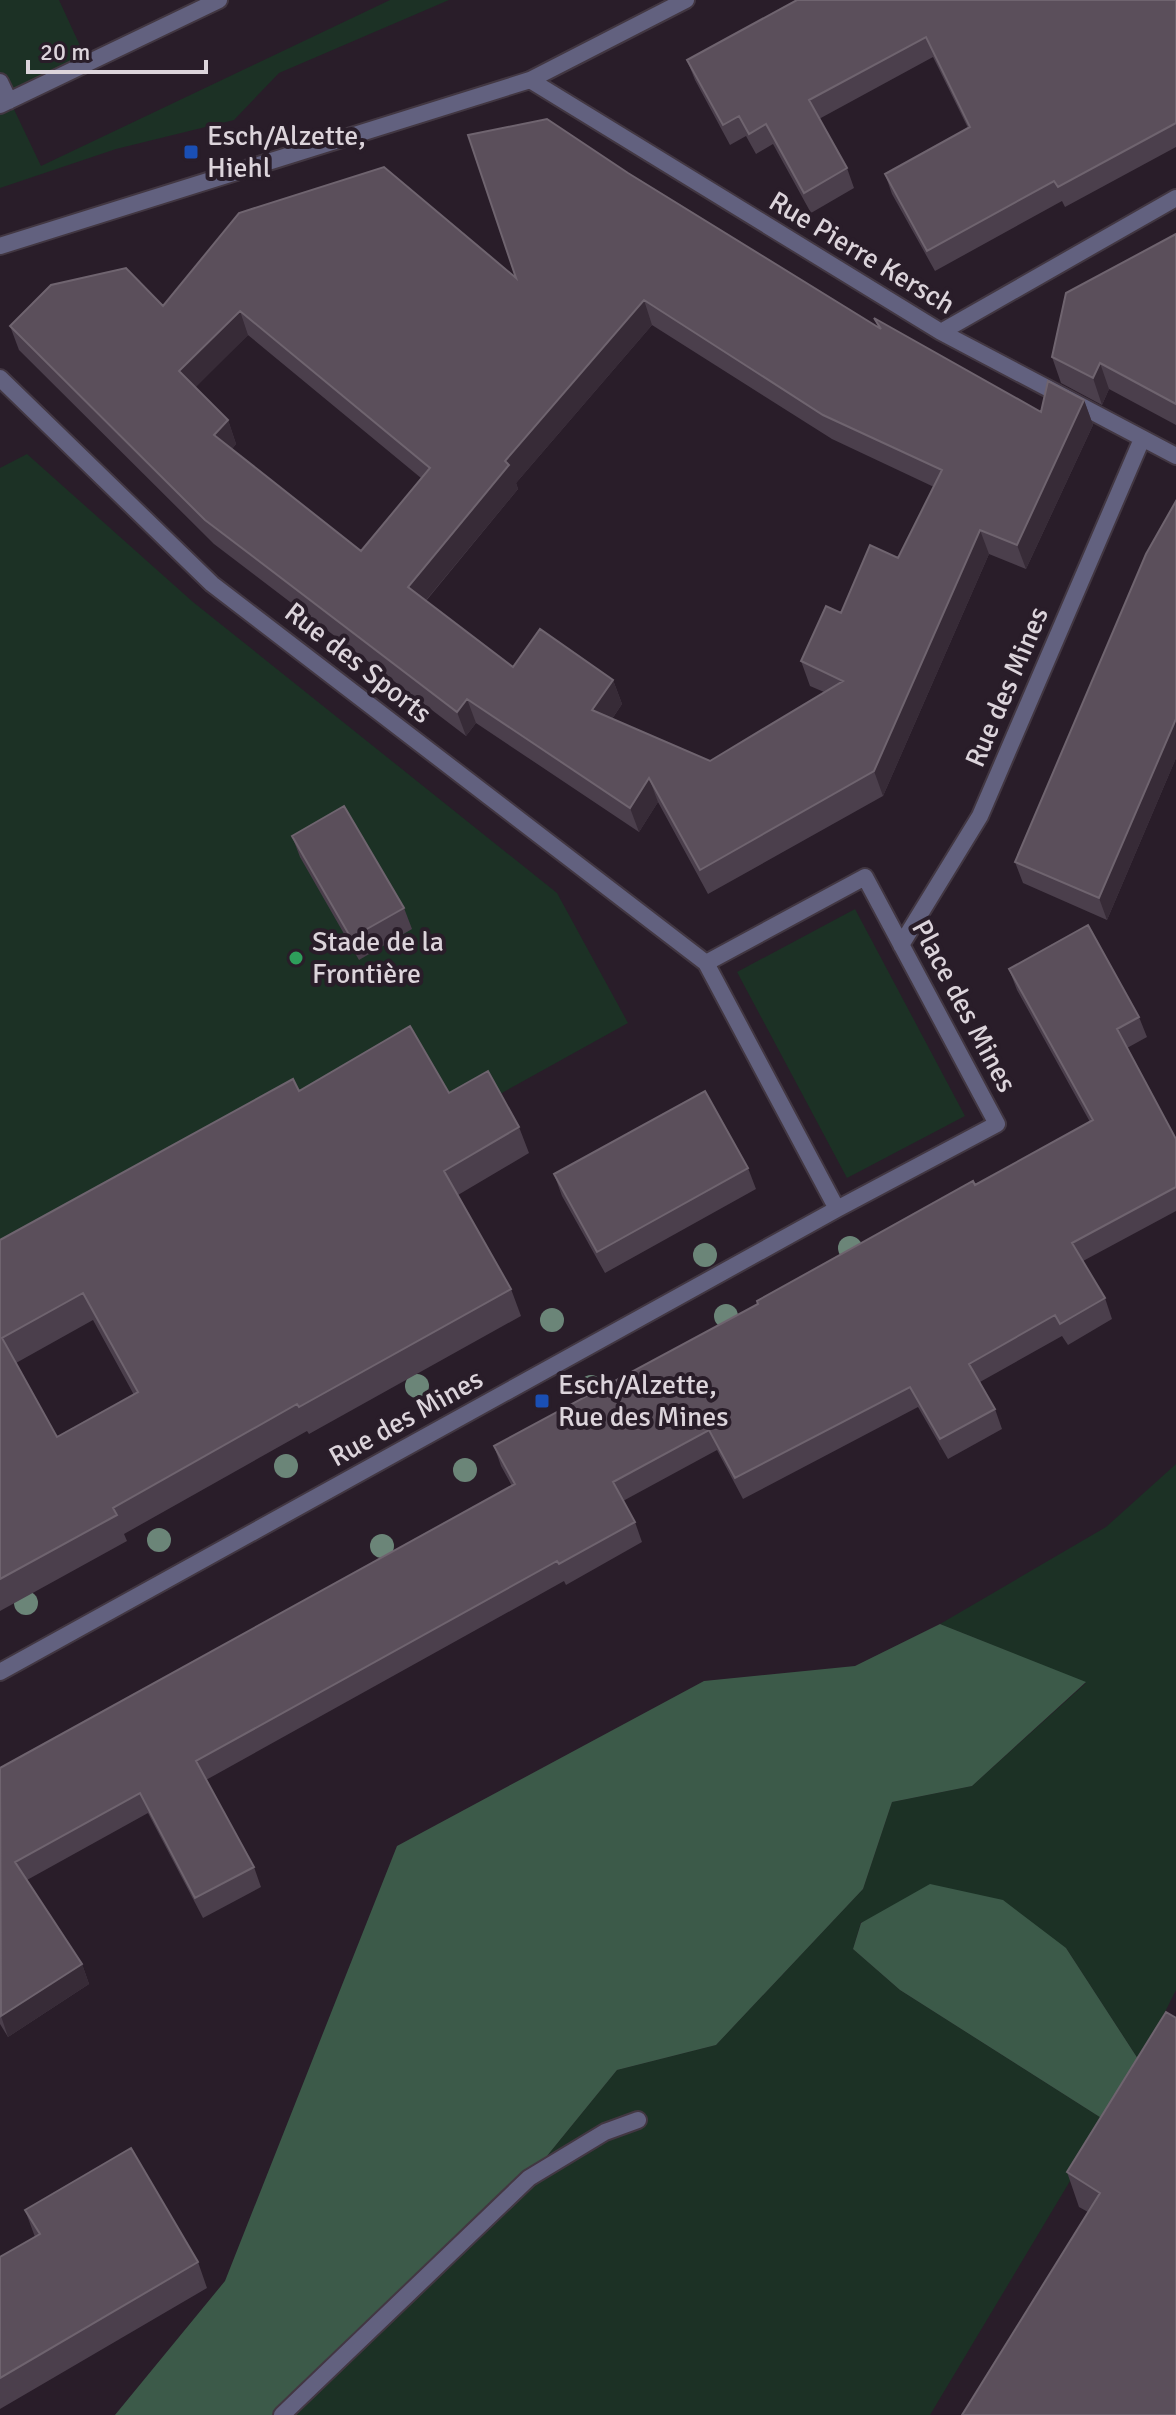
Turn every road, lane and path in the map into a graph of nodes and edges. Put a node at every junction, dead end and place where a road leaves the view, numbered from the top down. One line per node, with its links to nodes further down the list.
1 (219, 0): 5 (street)
2 (686, 0): 3 (street)
3 (530, 80): 7 (street); 8 (street, Rue Pierre Kersch)
4 (0, 82): 5 (street)
5 (5, 103)
6 (1176, 198): 8 (street)
7 (0, 246)
8 (941, 332): 10 (street, Rue Pierre Kersch)
9 (0, 378): 13 (street, Rue des Sports)
10 (1142, 439): 11 (street, Rue Pierre Kersch); 12 (street, Rue des Mines)
11 (1176, 456)
12 (901, 945): 13 (street, Place des Mines); 14 (street, Place des Mines)
13 (706, 963): 14 (street)
14 (837, 1209): 15 (street, Rue des Mines)
15 (0, 1672)
16 (638, 2120): 17 (street)
17 (282, 2415)

